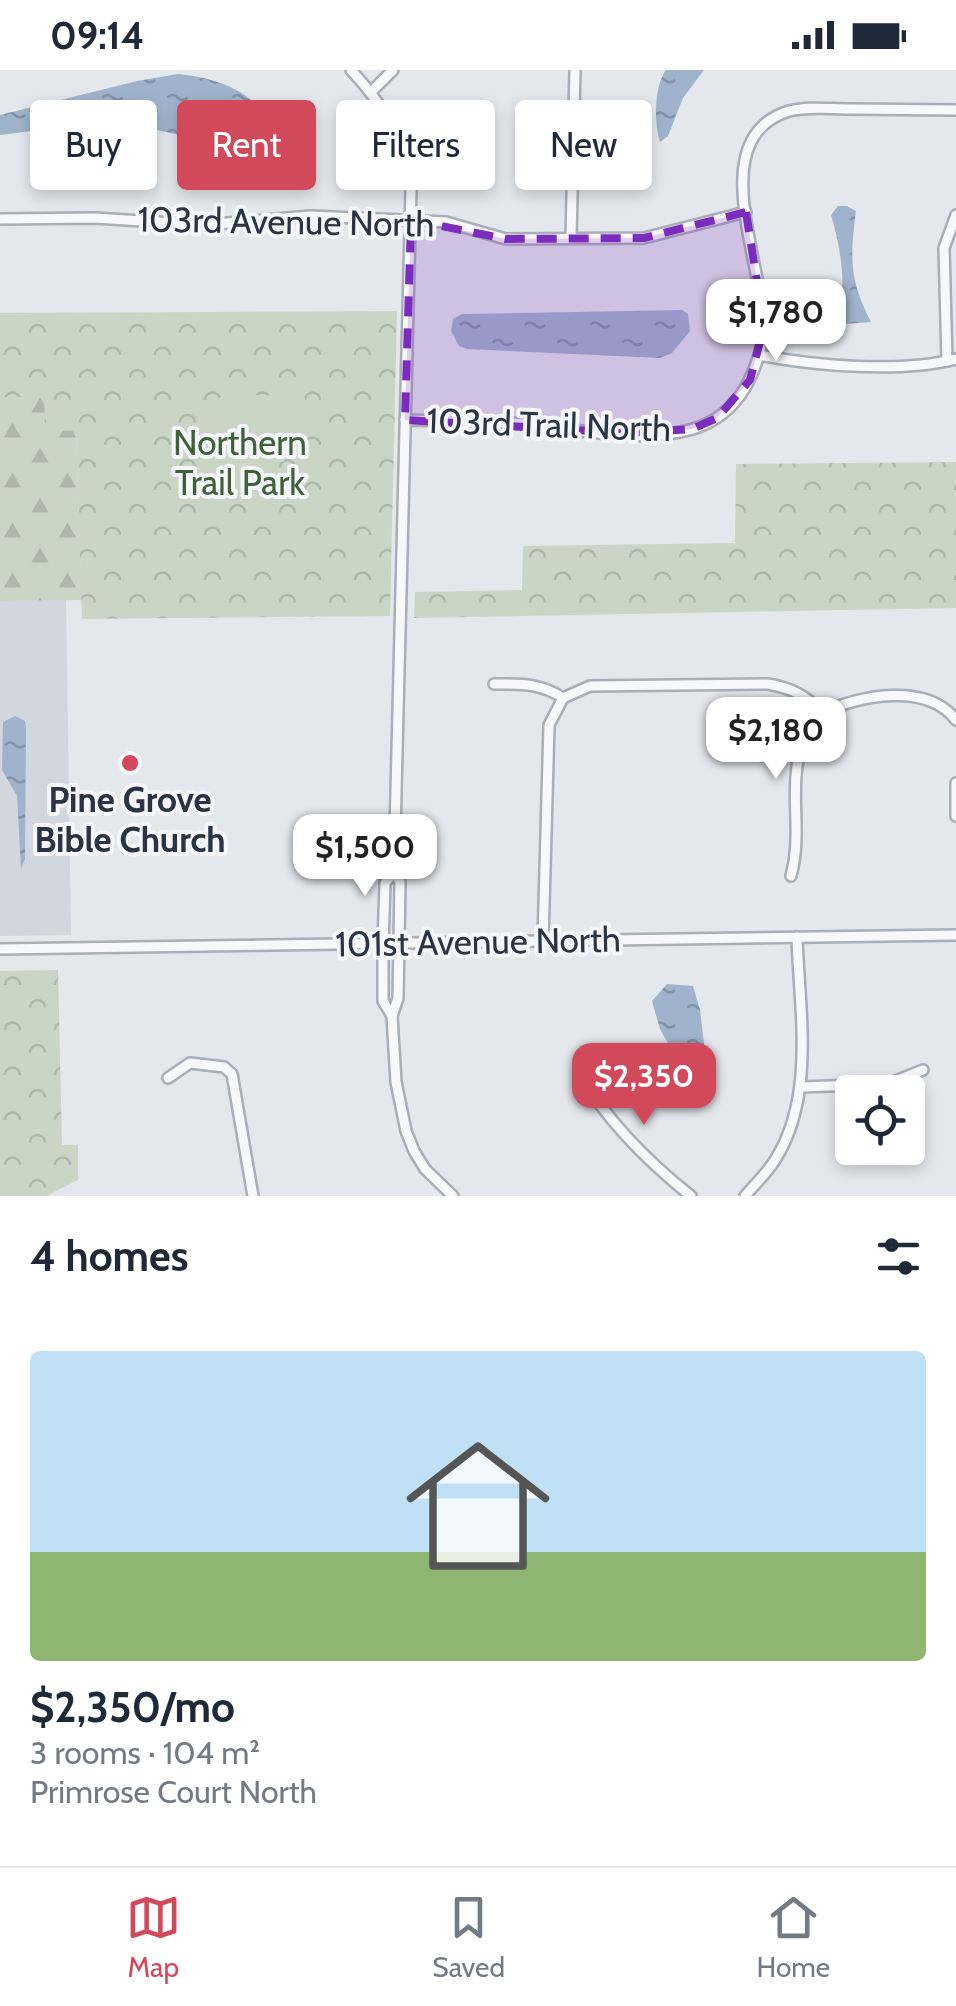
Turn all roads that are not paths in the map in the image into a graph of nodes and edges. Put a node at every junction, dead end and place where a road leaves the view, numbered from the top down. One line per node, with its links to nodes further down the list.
1 (351, 70): 4 (street)
2 (393, 70): 4 (street)
3 (576, 70): 10 (street)
4 (371, 92): 9 (street)
5 (956, 110): 6 (street, 103rd Trail North)
6 (746, 212): 10 (street, 103rd Avenue North); 11 (street, 103rd Trail North)
7 (956, 215): 12 (street)
8 (0, 218): 9 (street, 103rd Avenue North)
9 (410, 220): 10 (street, 103rd Avenue North); 13 (street)
10 (571, 238)
11 (759, 355): 12 (street); 13 (street, 103rd Trail North)
12 (952, 360)
13 (405, 420): 20 (street)
14 (494, 684): 15 (street)
15 (563, 698): 16 (street); 24 (street)
16 (822, 712): 17 (street); 21 (street)
17 (956, 720)
18 (956, 783): 19 (street)
19 (956, 816)
20 (394, 872): 25 (street); 26 (street)
21 (791, 876)
22 (956, 934): 23 (street, 101st Avenue North)
23 (797, 937): 24 (street, 101st Avenue North); 32 (street)
24 (543, 940): 26 (street, 101st Avenue North)
25 (383, 943): 26 (street, 101st Avenue North); 27 (street, 101st Avenue North); 28 (street)
26 (398, 943): 28 (street)
27 (0, 949)
28 (392, 1016): 34 (street)
29 (923, 1070): 32 (street)
30 (580, 1075): 35 (street)
31 (168, 1078): 33 (street)
32 (800, 1087): 36 (street)
33 (253, 1196)
34 (453, 1196)
35 (690, 1196)
36 (745, 1196)

